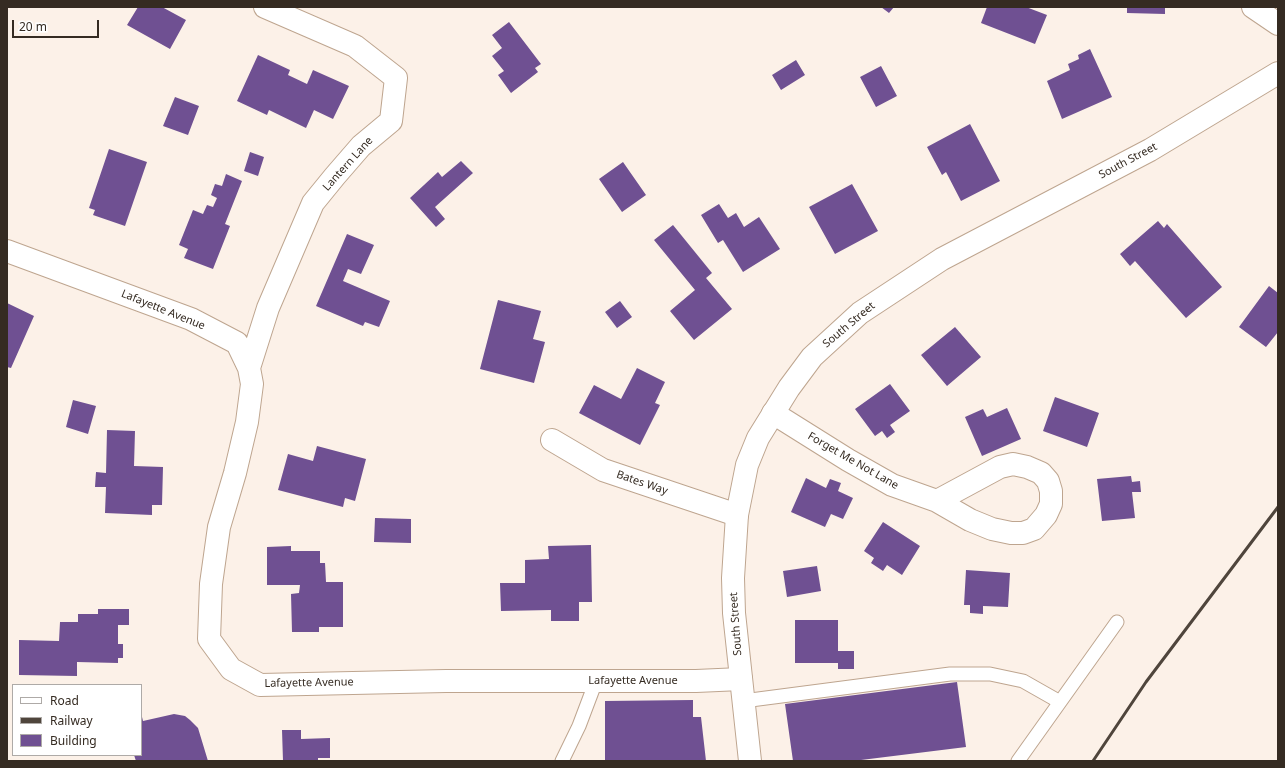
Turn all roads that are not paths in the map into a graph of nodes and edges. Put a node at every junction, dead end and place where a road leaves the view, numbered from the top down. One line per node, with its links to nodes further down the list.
1 (265, 7): 6 (street, Lantern Lane)
2 (1253, 7): 3 (street)
3 (1278, 24)
4 (1278, 73): 7 (street, South Street)
5 (7, 251): 6 (street, Lafayette Avenue)
6 (249, 368): 13 (street, Lafayette Avenue)
7 (773, 413): 9 (street, Forget Me Not Lane); 10 (street, South Street)
8 (552, 440): 10 (street, Bates Way)
9 (937, 501): 9 (street, Forget Me Not Lane)
10 (737, 515): 12 (street, South Street)
11 (1117, 622): 15 (lane)
12 (740, 679): 13 (street, Lafayette Avenue); 14 (street, South Street)
13 (596, 681): 16 (lane)
14 (743, 702): 15 (lane); 17 (street, South Street)
15 (1060, 702): 18 (lane)
16 (562, 761)
17 (750, 761)
18 (1018, 761)

